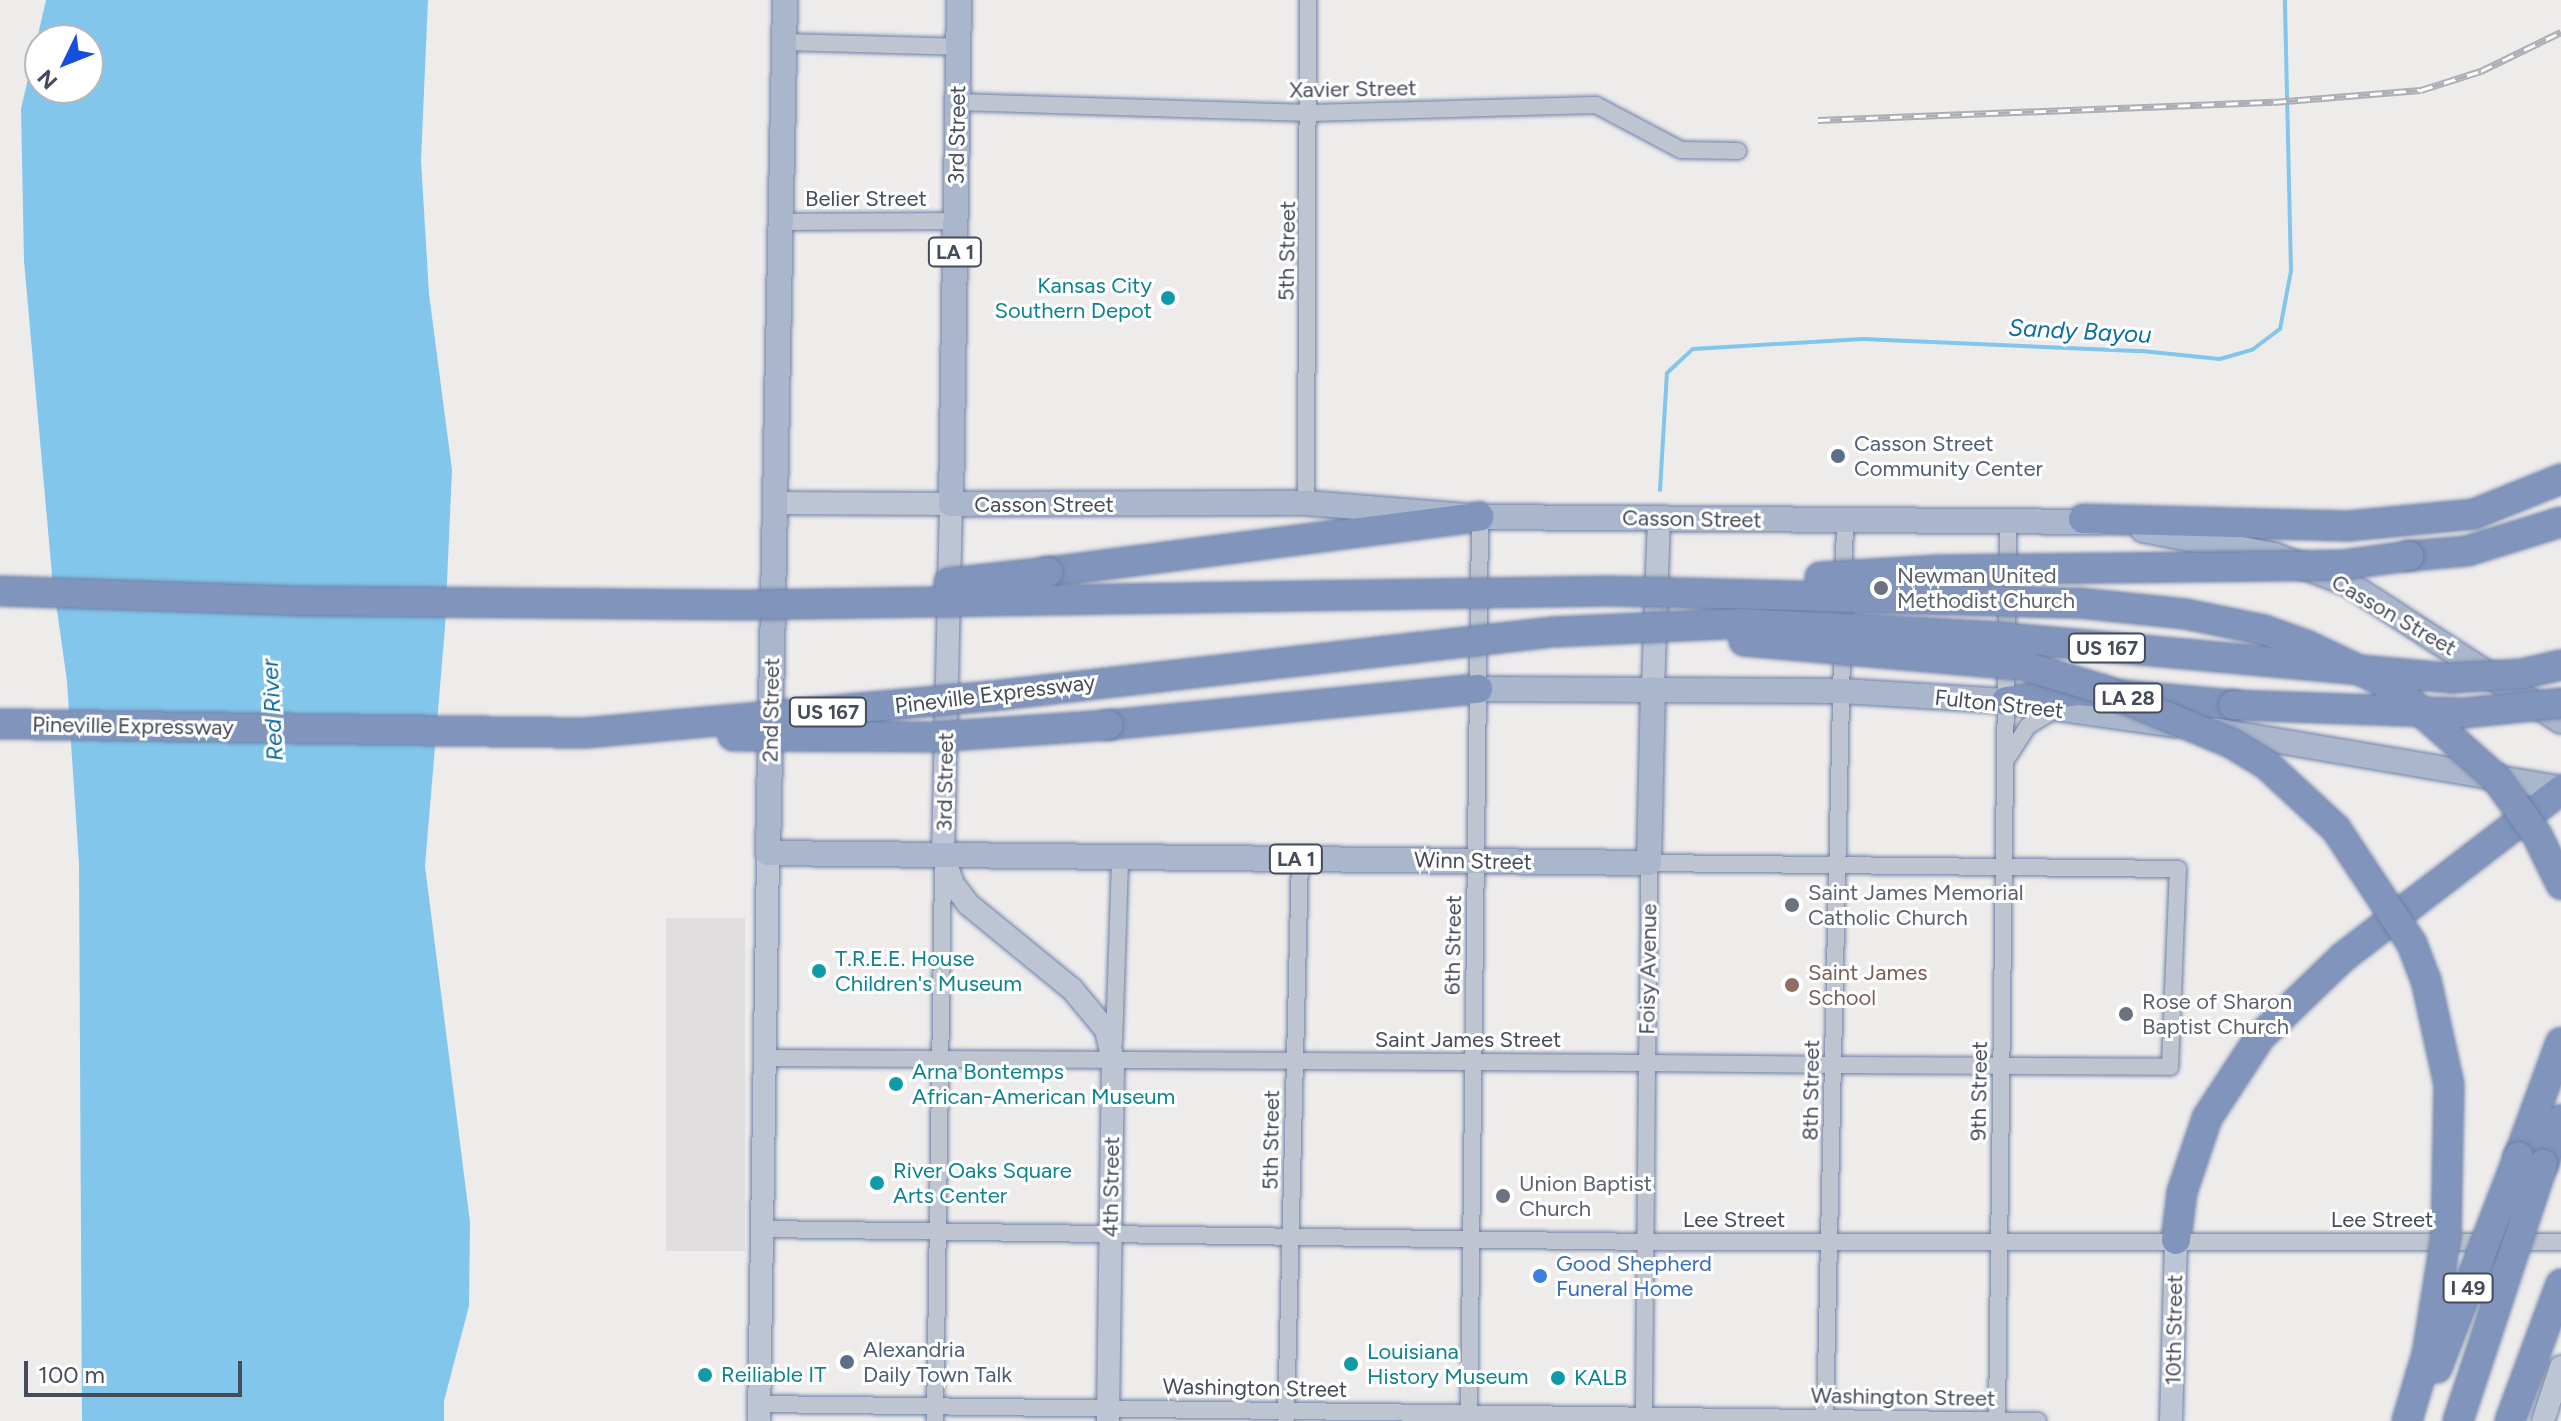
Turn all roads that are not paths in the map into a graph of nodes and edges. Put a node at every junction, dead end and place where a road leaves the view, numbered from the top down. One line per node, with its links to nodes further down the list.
1 (785, 0): 4 (main road, 2nd Street)
2 (959, 0): 5 (main road, 3rd Street / LA 1)
3 (1308, 0): 7 (street, 5th Street)
4 (784, 42): 5 (street); 10 (main road, 2nd Street)
5 (958, 47): 6 (main road, 3rd Street / LA 1)
6 (958, 102): 7 (street, Xavier Street); 9 (main road, 3rd Street / LA 1)
7 (1310, 113): 8 (street, Xavier Street); 13 (street, 5th Street)
8 (1738, 151)
9 (955, 221): 10 (street, Belier Street); 14 (main road, 3rd Street / LA 1)
10 (777, 222): 12 (main road, 2nd Street)
11 (2561, 479): 17 (highway)
12 (774, 503): 14 (main road, Casson Street); 37 (main road, 2nd Street)
13 (1306, 503): 14 (main road, Casson Street); 15 (main road, Casson Street)
14 (951, 504): 38 (main road, 3rd Street)
15 (1480, 517): 16 (main road, Casson Street); 23 (highway, bridge); 26 (street, 6th Street)
16 (1659, 518): 18 (main road, Casson Street); 27 (main road, Foisy Avenue)
17 (2083, 519): 19 (main road, Casson Street); 32 (main road, Casson Street)
18 (1845, 521): 19 (main road, Casson Street); 28 (street, 8th Street)
19 (2008, 522): 29 (street, 9th Street)
20 (2561, 522): 22 (highway, bridge)
21 (0, 591): 23 (highway, bridge)
22 (1608, 591): 23 (highway, bridge); 45 (highway, bridge)
23 (743, 605)
24 (1652, 630): 25 (highway, US 167, bridge); 34 (highway, Pineville Expressway / US 167, bridge); 80 (highway, LA 28, bridge)
25 (2561, 665)
26 (1478, 689): 27 (main road, Fulton Street); 34 (highway, bridge); 41 (street, 6th Street)
27 (1653, 689): 28 (main road, Fulton Street); 42 (main road, Foisy Avenue)
28 (1842, 691): 29 (main road, Fulton Street); 43 (street, 8th Street)
29 (2006, 701): 30 (highway, bridge); 31 (main road, Fulton Street); 35 (street, 9th Street)
30 (2561, 703)
31 (2057, 710): 35 (street); 36 (main road, Fulton Street)
32 (2561, 721)
33 (0, 724): 34 (highway, Pineville Expressway / US 167, bridge)
34 (585, 733)
35 (2005, 762): 44 (street, 9th Street)
36 (2561, 789): 63 (highway)
37 (768, 853): 38 (main road, Winn Street / LA 1); 47 (main road, 2nd Street)
38 (943, 855): 39 (main road, Winn Street / LA 1); 48 (street, 3rd Street); 49 (main road)
39 (1120, 857): 40 (main road, Winn Street / LA 1); 49 (street, 4th Street)
40 (1300, 859): 41 (main road, Winn Street / LA 1); 50 (street, 5th Street)
41 (1476, 861): 42 (main road, Winn Street / LA 1); 51 (street, 6th Street)
42 (1649, 863): 43 (street, Winn Street); 52 (street, Foisy Avenue)
43 (1838, 865): 44 (street, Winn Street); 53 (street, 8th Street)
44 (2004, 867): 54 (street, 9th Street); 55 (street, Winn Street)
45 (2561, 884)
46 (2561, 1042): 57 (highway, I 49)
47 (765, 1058): 48 (street, Saint James Street); 58 (main road, 2nd Street)
48 (940, 1059): 49 (street, Saint James Street); 59 (street, 3rd Street)
49 (1113, 1060): 50 (street, Saint James Street); 60 (main road, 4th Street)
50 (1295, 1061): 51 (street, Saint James Street); 61 (street, 5th Street)
51 (1474, 1062): 52 (street, Saint James Street); 62 (street, 6th Street)
52 (1647, 1063): 53 (street, Saint James Street); 65 (street, Foisy Avenue)
53 (1833, 1065): 54 (street, Saint James Street); 64 (street, 8th Street)
54 (2002, 1066): 55 (street, Saint James Street); 67 (street, 9th Street)
55 (2170, 1067)
56 (2561, 1120): 57 (highway, I 49)
57 (2531, 1160): 81 (highway, I 49, bridge); 82 (highway, I 49, bridge)
58 (762, 1229): 59 (street, Lee Street); 70 (main road, 2nd Street)
59 (938, 1230): 60 (street, Lee Street); 71 (street, 3rd Street)
60 (1111, 1232): 61 (street, Lee Street); 72 (main road, 4th Street)
61 (1290, 1236): 62 (street, Lee Street); 73 (street, 5th Street)
62 (1472, 1240): 65 (street, Lee Street); 74 (street, 6th Street)
63 (2176, 1240): 66 (street, Lee Street); 67 (street, Lee Street); 79 (main road, 10th Street)
64 (1830, 1241): 65 (street, Lee Street); 67 (street, Lee Street); 76 (street, 8th Street)
65 (1646, 1242): 75 (street, Foisy Avenue)
66 (2561, 1242)
67 (2000, 1243): 77 (street, 9th Street)
68 (2561, 1284): 83 (highway)
69 (2561, 1367): 84 (main road)
70 (760, 1412): 71 (street, Washington Street)
71 (935, 1414): 72 (street, Washington Street)
72 (1108, 1415): 73 (street, Washington Street)
73 (1286, 1416): 74 (street, Washington Street)
74 (1470, 1417): 75 (street, Washington Street)
75 (1644, 1418): 76 (street, Washington Street)
76 (1826, 1420): 77 (street, Washington Street)
77 (1997, 1421): 78 (street, Washington Street)
78 (2038, 1421)
79 (2171, 1421)
80 (2407, 1421)
81 (2417, 1421)
82 (2458, 1421)
83 (2510, 1421)
84 (2543, 1421)

